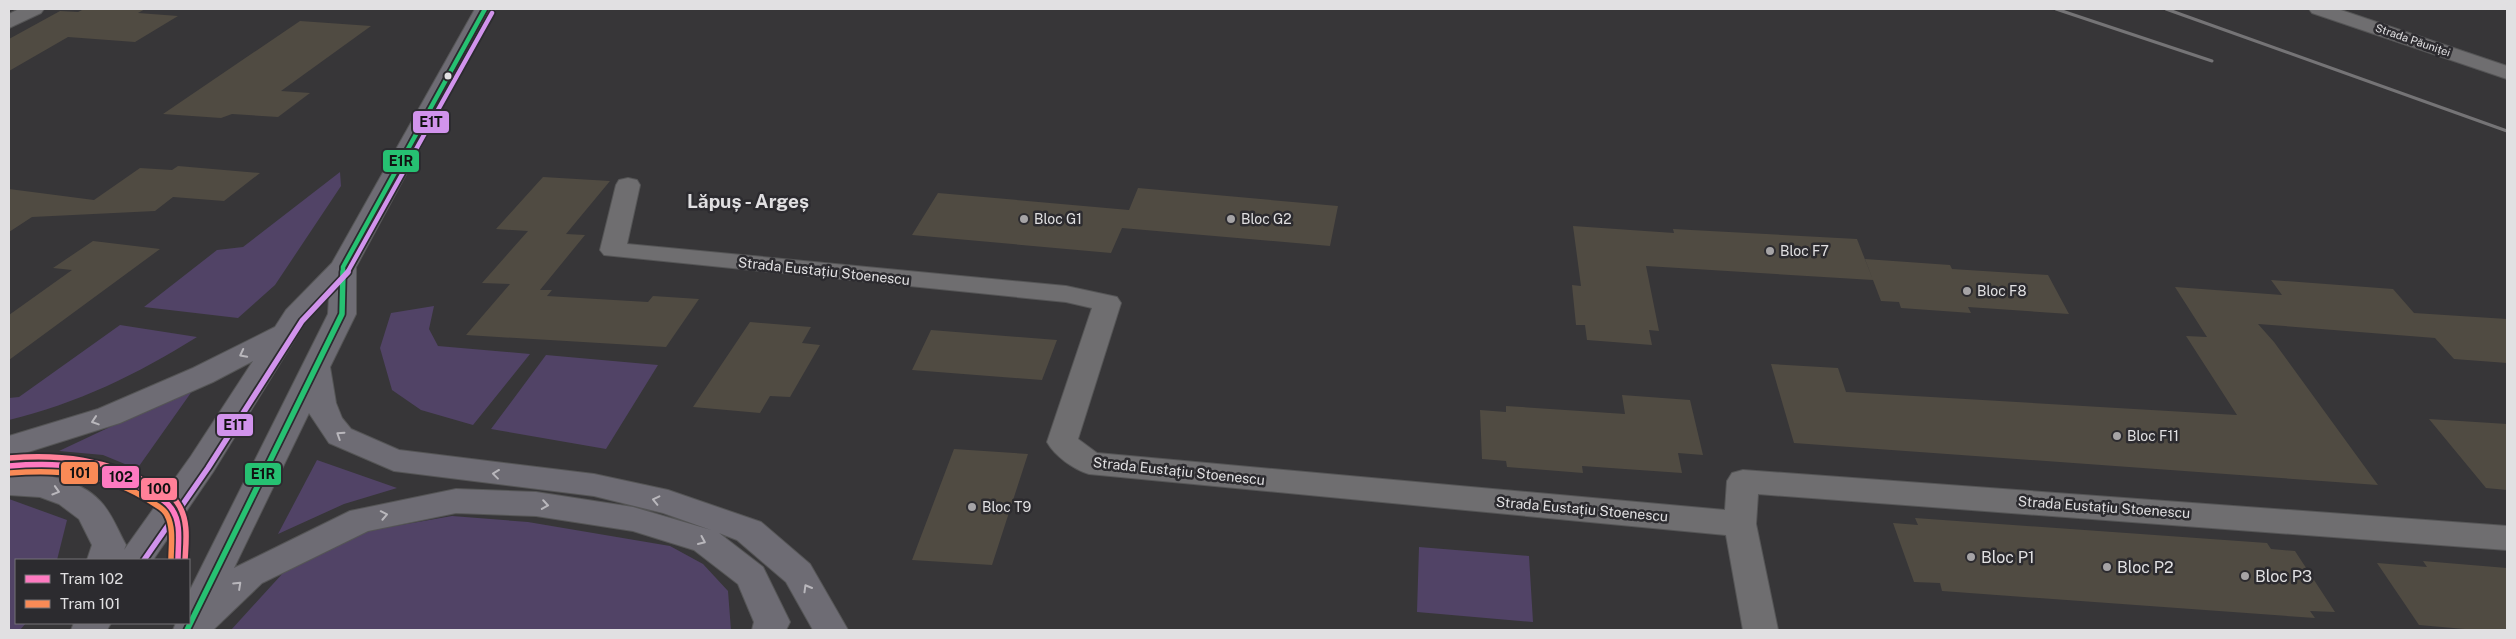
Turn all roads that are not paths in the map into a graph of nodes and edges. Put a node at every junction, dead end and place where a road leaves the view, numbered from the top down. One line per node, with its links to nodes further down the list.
1 (34, 9): 4 (street)
2 (485, 9): 7 (main road)
3 (2319, 9): 5 (street, Strada Păuniței)
4 (9, 22)
5 (2507, 73)
6 (628, 185): 12 (street, Strada Eustațiu Stoenescu)
7 (344, 267): 8 (main road); 9 (main road)
8 (286, 332): 10 (main road, one-way to 10); 15 (main road)
9 (316, 364): 16 (main road); 18 (main road, one-way to 9)
10 (9, 447)
11 (9, 484): 14 (main road, one-way to 14)
12 (1740, 524): 13 (street, Strada Eustațiu Stoenescu); 19 (street, Strada Eustațiu Stoenescu)
13 (2507, 538)
14 (104, 559)
15 (136, 559)
16 (188, 630): 17 (main road, one-way to 17)
17 (769, 630)
18 (831, 630)
19 (1760, 630)

